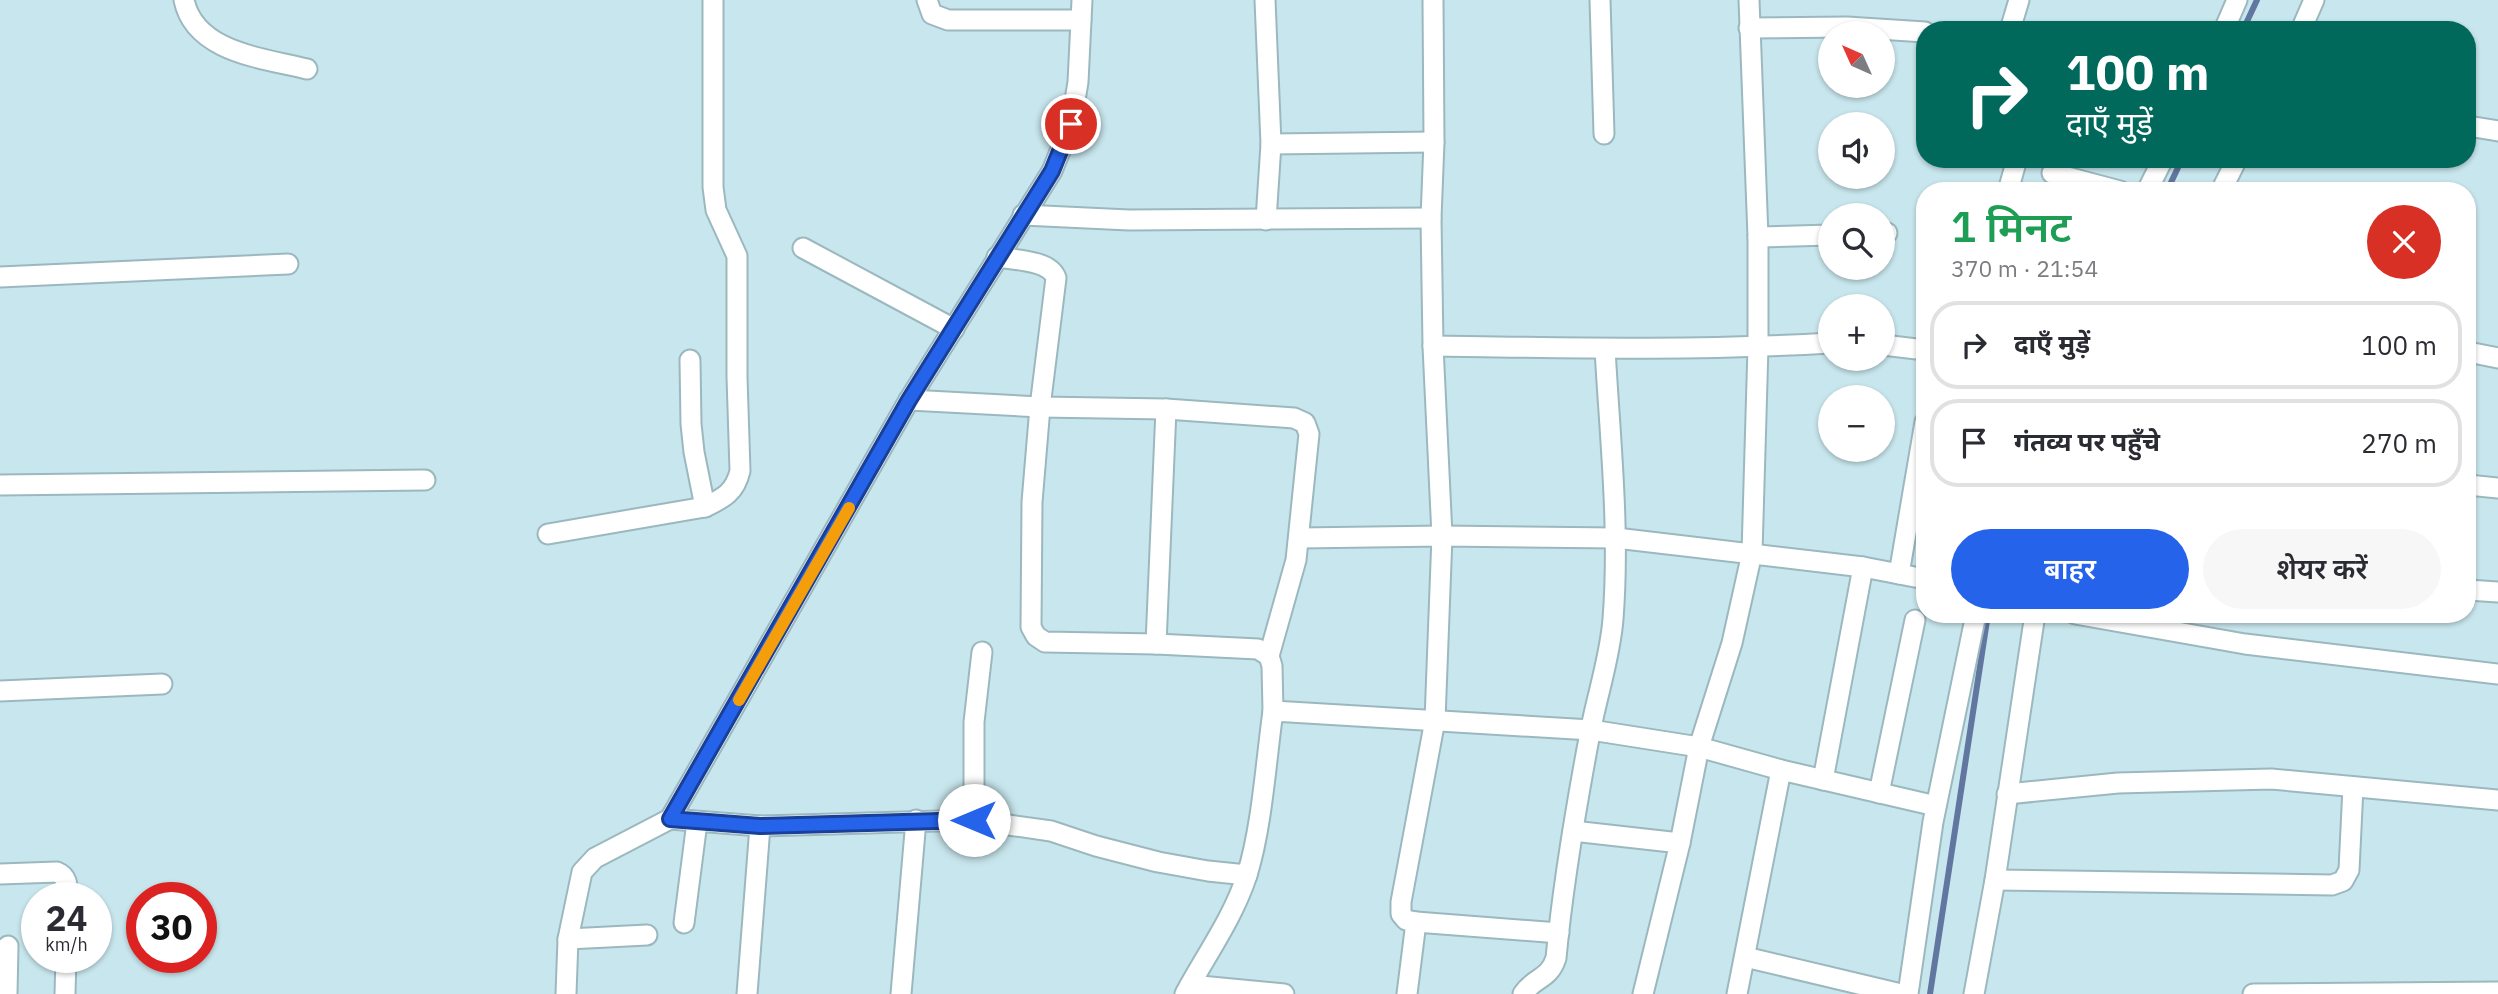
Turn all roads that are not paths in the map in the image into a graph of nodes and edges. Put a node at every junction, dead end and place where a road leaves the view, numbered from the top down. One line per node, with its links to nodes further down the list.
1 (184, 0): 17 (street)
2 (713, 0): 52 (street)
3 (927, 0): 11 (street)
4 (1265, 0): 22 (street)
5 (1433, 0): 21 (street)
6 (1600, 0): 20 (street)
7 (1749, 0): 15 (street)
8 (2019, 0): 12 (street)
9 (2237, 0): 13 (street)
10 (2315, 0): 14 (street)
11 (1082, 10): 25 (street)
12 (2013, 21)
13 (2228, 21)
14 (2305, 21)
15 (1749, 28): 16 (street); 29 (street)
16 (1916, 31)
17 (307, 69)
18 (2476, 127): 19 (street)
19 (2498, 131)
20 (1604, 134)
21 (1434, 142): 22 (street); 26 (street)
22 (1271, 144): 27 (street)
23 (2053, 173): 24 (street)
24 (2086, 182)
25 (1023, 215): 27 (street); 31 (street)
26 (1431, 218): 27 (street); 36 (street)
27 (1266, 220)
28 (1818, 234): 29 (street)
29 (1758, 237): 38 (street)
30 (803, 248): 34 (street)
31 (997, 257): 34 (street); 45 (street)
32 (288, 264): 33 (street)
33 (0, 277)
34 (954, 329): 44 (street)
35 (1818, 344): 38 (street)
36 (1433, 346): 39 (street); 54 (street)
37 (1895, 346): 40 (street)
38 (1758, 347): 39 (street); 57 (street)
39 (1605, 349): 56 (street)
40 (1916, 349)
41 (2476, 354): 42 (street)
42 (2498, 358)
43 (690, 360): 52 (street)
44 (909, 400): 45 (street); 84 (street)
45 (1040, 407): 46 (street); 67 (street)
46 (1166, 409): 55 (street); 67 (street)
47 (1916, 474): 59 (street)
48 (425, 480): 49 (street)
49 (0, 485)
50 (2476, 486): 51 (street)
51 (2498, 488)
52 (705, 507): 53 (street)
53 (548, 534)
54 (1442, 536): 55 (street); 56 (street); 74 (street)
55 (1300, 538): 69 (street)
56 (1616, 538): 57 (street); 75 (street)
57 (1752, 553): 58 (street); 76 (street)
58 (1863, 567): 59 (street); 78 (street)
59 (1899, 573): 60 (street)
60 (1916, 577)
61 (2476, 591): 62 (street)
62 (2498, 592)
63 (1915, 620): 80 (street)
64 (1974, 623): 83 (street)
65 (2034, 623): 81 (street)
66 (2128, 623): 70 (street)
67 (1156, 644): 69 (street)
68 (982, 652): 86 (street)
69 (1269, 656): 73 (street)
70 (2498, 674)
71 (162, 684): 72 (street)
72 (0, 691)
73 (1273, 711): 74 (street); 92 (street)
74 (1435, 720): 75 (street); 95 (street)
75 (1591, 730): 76 (street); 89 (street)
76 (1699, 747): 77 (street); 90 (street)
77 (1781, 770): 78 (street); 101 (street)
78 (1823, 780): 80 (street)
79 (2353, 787): 81 (street); 82 (street); 93 (street)
80 (1879, 793): 83 (street)
81 (2007, 794): 93 (street)
82 (2498, 800)
83 (1936, 806): 116 (street)
84 (670, 819): 87 (street); 99 (street)
85 (916, 820): 86 (street); 88 (street); 109 (street)
86 (974, 820): 92 (street)
87 (697, 822): 88 (street); 96 (street)
88 (760, 826): 108 (street)
89 (1573, 831): 90 (street); 97 (street)
90 (1680, 843): 113 (street)
91 (0, 874): 94 (street)
92 (1247, 875): 103 (street)
93 (1995, 880): 117 (street)
94 (67, 882)
95 (1416, 922): 97 (street); 111 (street)
96 (684, 923)
97 (1559, 933): 112 (street)
98 (647, 935): 99 (street)
99 (568, 939): 107 (street)
100 (8, 946): 105 (street)
101 (1745, 957): 114 (street); 115 (street)
102 (66, 973): 106 (street)
103 (1188, 989): 110 (street)
104 (2498, 992): 119 (street)
105 (7, 994)
106 (65, 994)
107 (566, 994)
108 (747, 994)
109 (901, 994)
110 (1284, 994)
111 (1408, 994)
112 (1523, 994)
113 (1643, 994)
114 (1737, 994)
115 (1901, 994)
116 (1908, 994)
117 (1974, 994)
118 (2253, 994): 119 (street)
119 (2320, 994)

